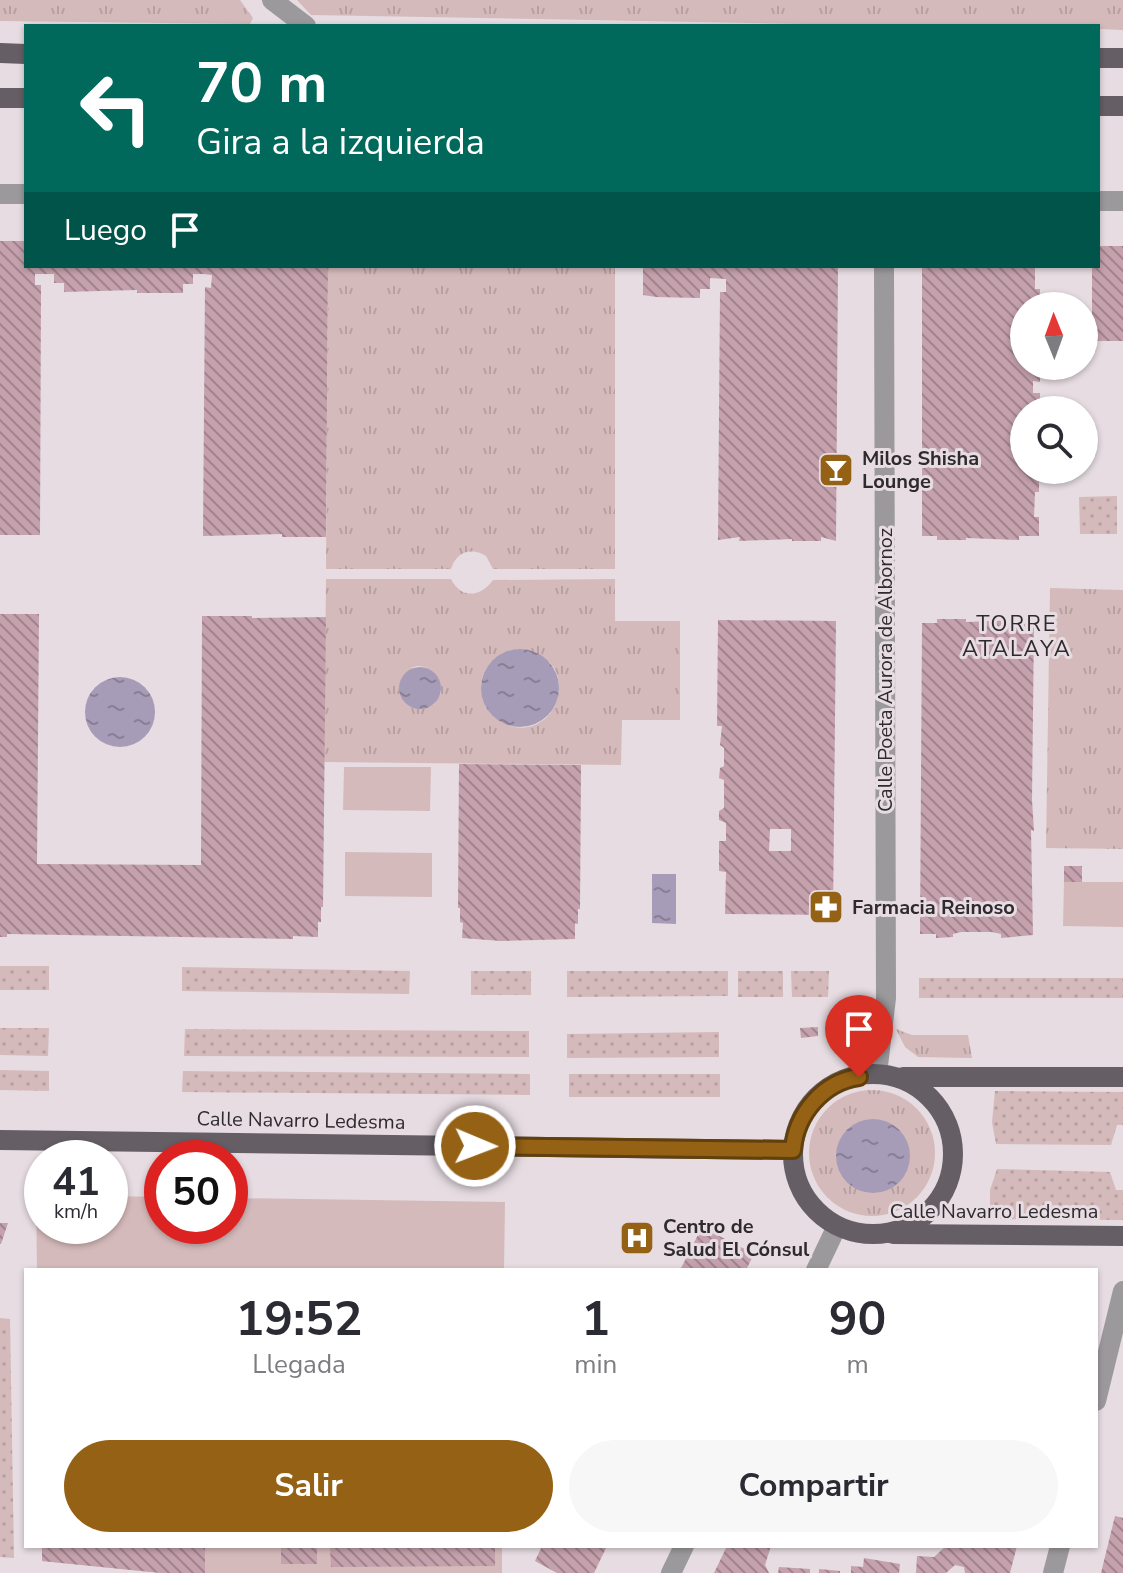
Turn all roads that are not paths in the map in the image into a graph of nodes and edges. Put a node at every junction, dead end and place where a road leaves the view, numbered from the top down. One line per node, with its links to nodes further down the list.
1 (272, 0): 2 (street)
2 (303, 24)
3 (0, 53): 4 (main road)
4 (24, 54)
5 (1100, 58): 6 (main road)
6 (1123, 58)
7 (0, 98): 8 (main road)
8 (24, 98)
9 (1100, 106): 10 (main road)
10 (1123, 106)
11 (0, 194): 12 (street)
12 (24, 194)
13 (1100, 201): 14 (street)
14 (1123, 201)
15 (884, 268): 16 (street, Calle Poeta Aurora de Albornoz)
16 (877, 1074): 17 (main road); 20 (main road)
17 (899, 1077): 18 (main road); 22 (main road)
18 (1123, 1077)
19 (0, 1140): 20 (main road, Calle Navarro Ledesma)
20 (793, 1150): 21 (main road)
21 (837, 1226): 22 (main road); 24 (street)
22 (865, 1234): 23 (main road, Calle Navarro Ledesma)
23 (1123, 1236)
24 (817, 1268)
25 (1123, 1291): 26 (street)
26 (1098, 1393)
27 (683, 1548): 29 (street)
28 (1059, 1548): 30 (street)
29 (671, 1573)
30 (1053, 1573)

